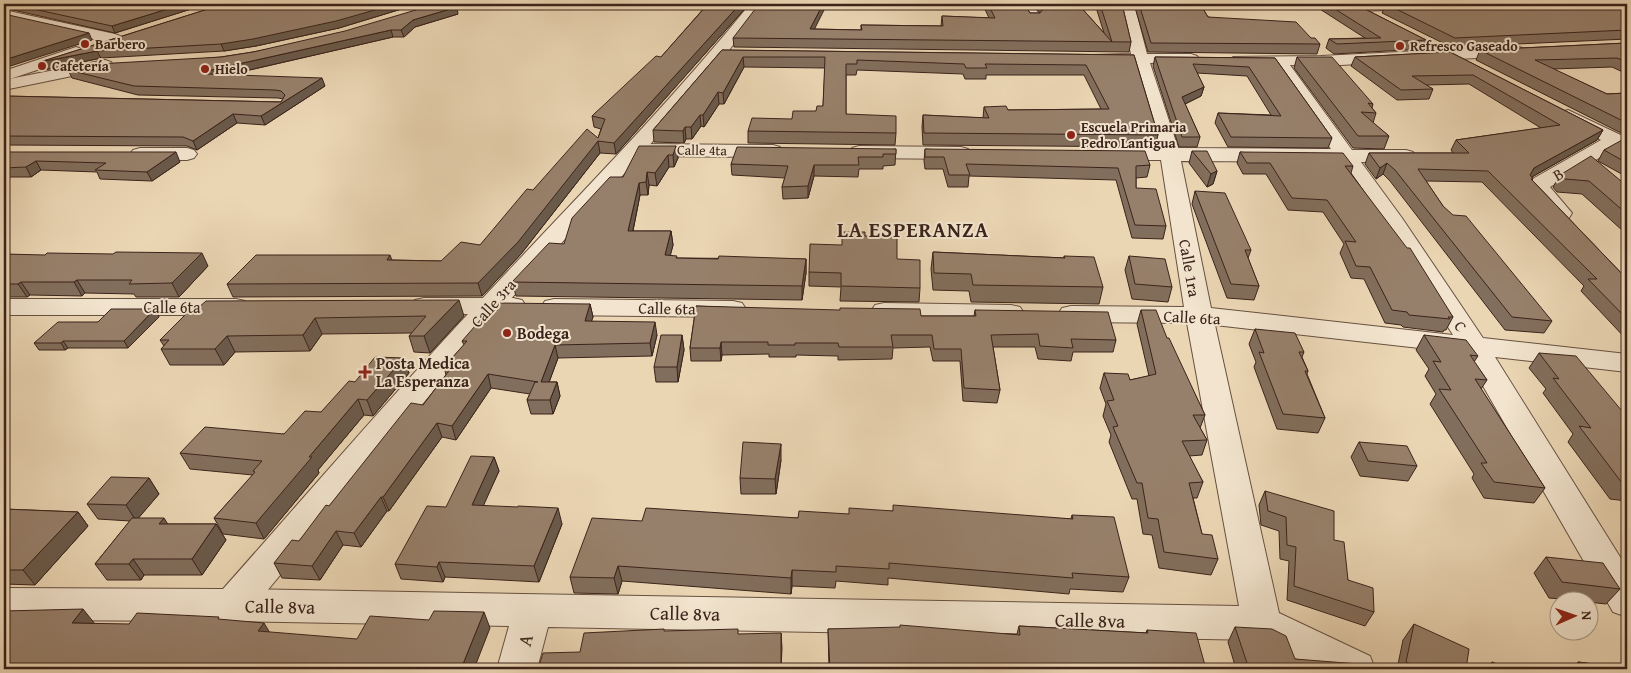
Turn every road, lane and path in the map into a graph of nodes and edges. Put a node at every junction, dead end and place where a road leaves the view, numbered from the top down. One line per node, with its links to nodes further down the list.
1 (757, 4): 25 (street, Calle 3ra)
2 (1025, 4): 7 (street)
3 (1127, 4): 15 (street, Calle 1ra)
4 (1454, 4): 5 (street)
5 (1355, 6): 8 (street)
6 (4, 14): 11 (street)
7 (1034, 17)
8 (1392, 25)
9 (133, 34): 11 (street)
10 (1417, 38): 13 (street)
11 (115, 40): 19 (street)
12 (1529, 51): 13 (street)
13 (1450, 55): 16 (street); 18 (street)
14 (1081, 58): 15 (street)
15 (1140, 59): 16 (street); 32 (street, Calle 1ra)
16 (1278, 61): 33 (street, C)
17 (117, 64): 20 (street)
18 (1475, 68)
19 (4, 76)
20 (4, 85)
21 (4, 98): 22 (street)
22 (23, 98)
23 (1550, 107): 24 (street)
24 (1623, 138): 35 (street, B)
25 (635, 150): 26 (street, Calle 4ta); 37 (street, Calle 3ra)
26 (793, 151)
27 (842, 152): 28 (street)
28 (980, 153)
29 (120, 154): 30 (street)
30 (187, 154)
31 (1086, 154): 32 (street)
32 (1170, 155): 33 (street); 42 (street, Calle 1ra)
33 (1345, 155): 34 (street); 43 (street, C)
34 (1429, 157)
35 (1576, 229)
36 (400, 306): 37 (street, Calle 6ta)
37 (490, 306): 40 (street, Calle 6ta); 47 (street, Calle 3ra)
38 (4, 307): 39 (street, Calle 6ta)
39 (262, 307)
40 (759, 310)
41 (859, 311): 42 (street, Calle 6ta)
42 (1198, 315): 43 (street, Calle 6ta); 49 (street, Calle 1ra)
43 (1474, 346): 44 (street, Calle 6ta); 45 (street, C)
44 (1627, 363)
45 (1627, 601)
46 (4, 604): 47 (street, Calle 8va)
47 (232, 605): 48 (street, Calle 8va)
48 (532, 610): 49 (street, Calle 8va); 50 (street, A)
49 (1262, 623): 51 (street, Calle 8va)
50 (517, 669)
51 (1355, 669)

